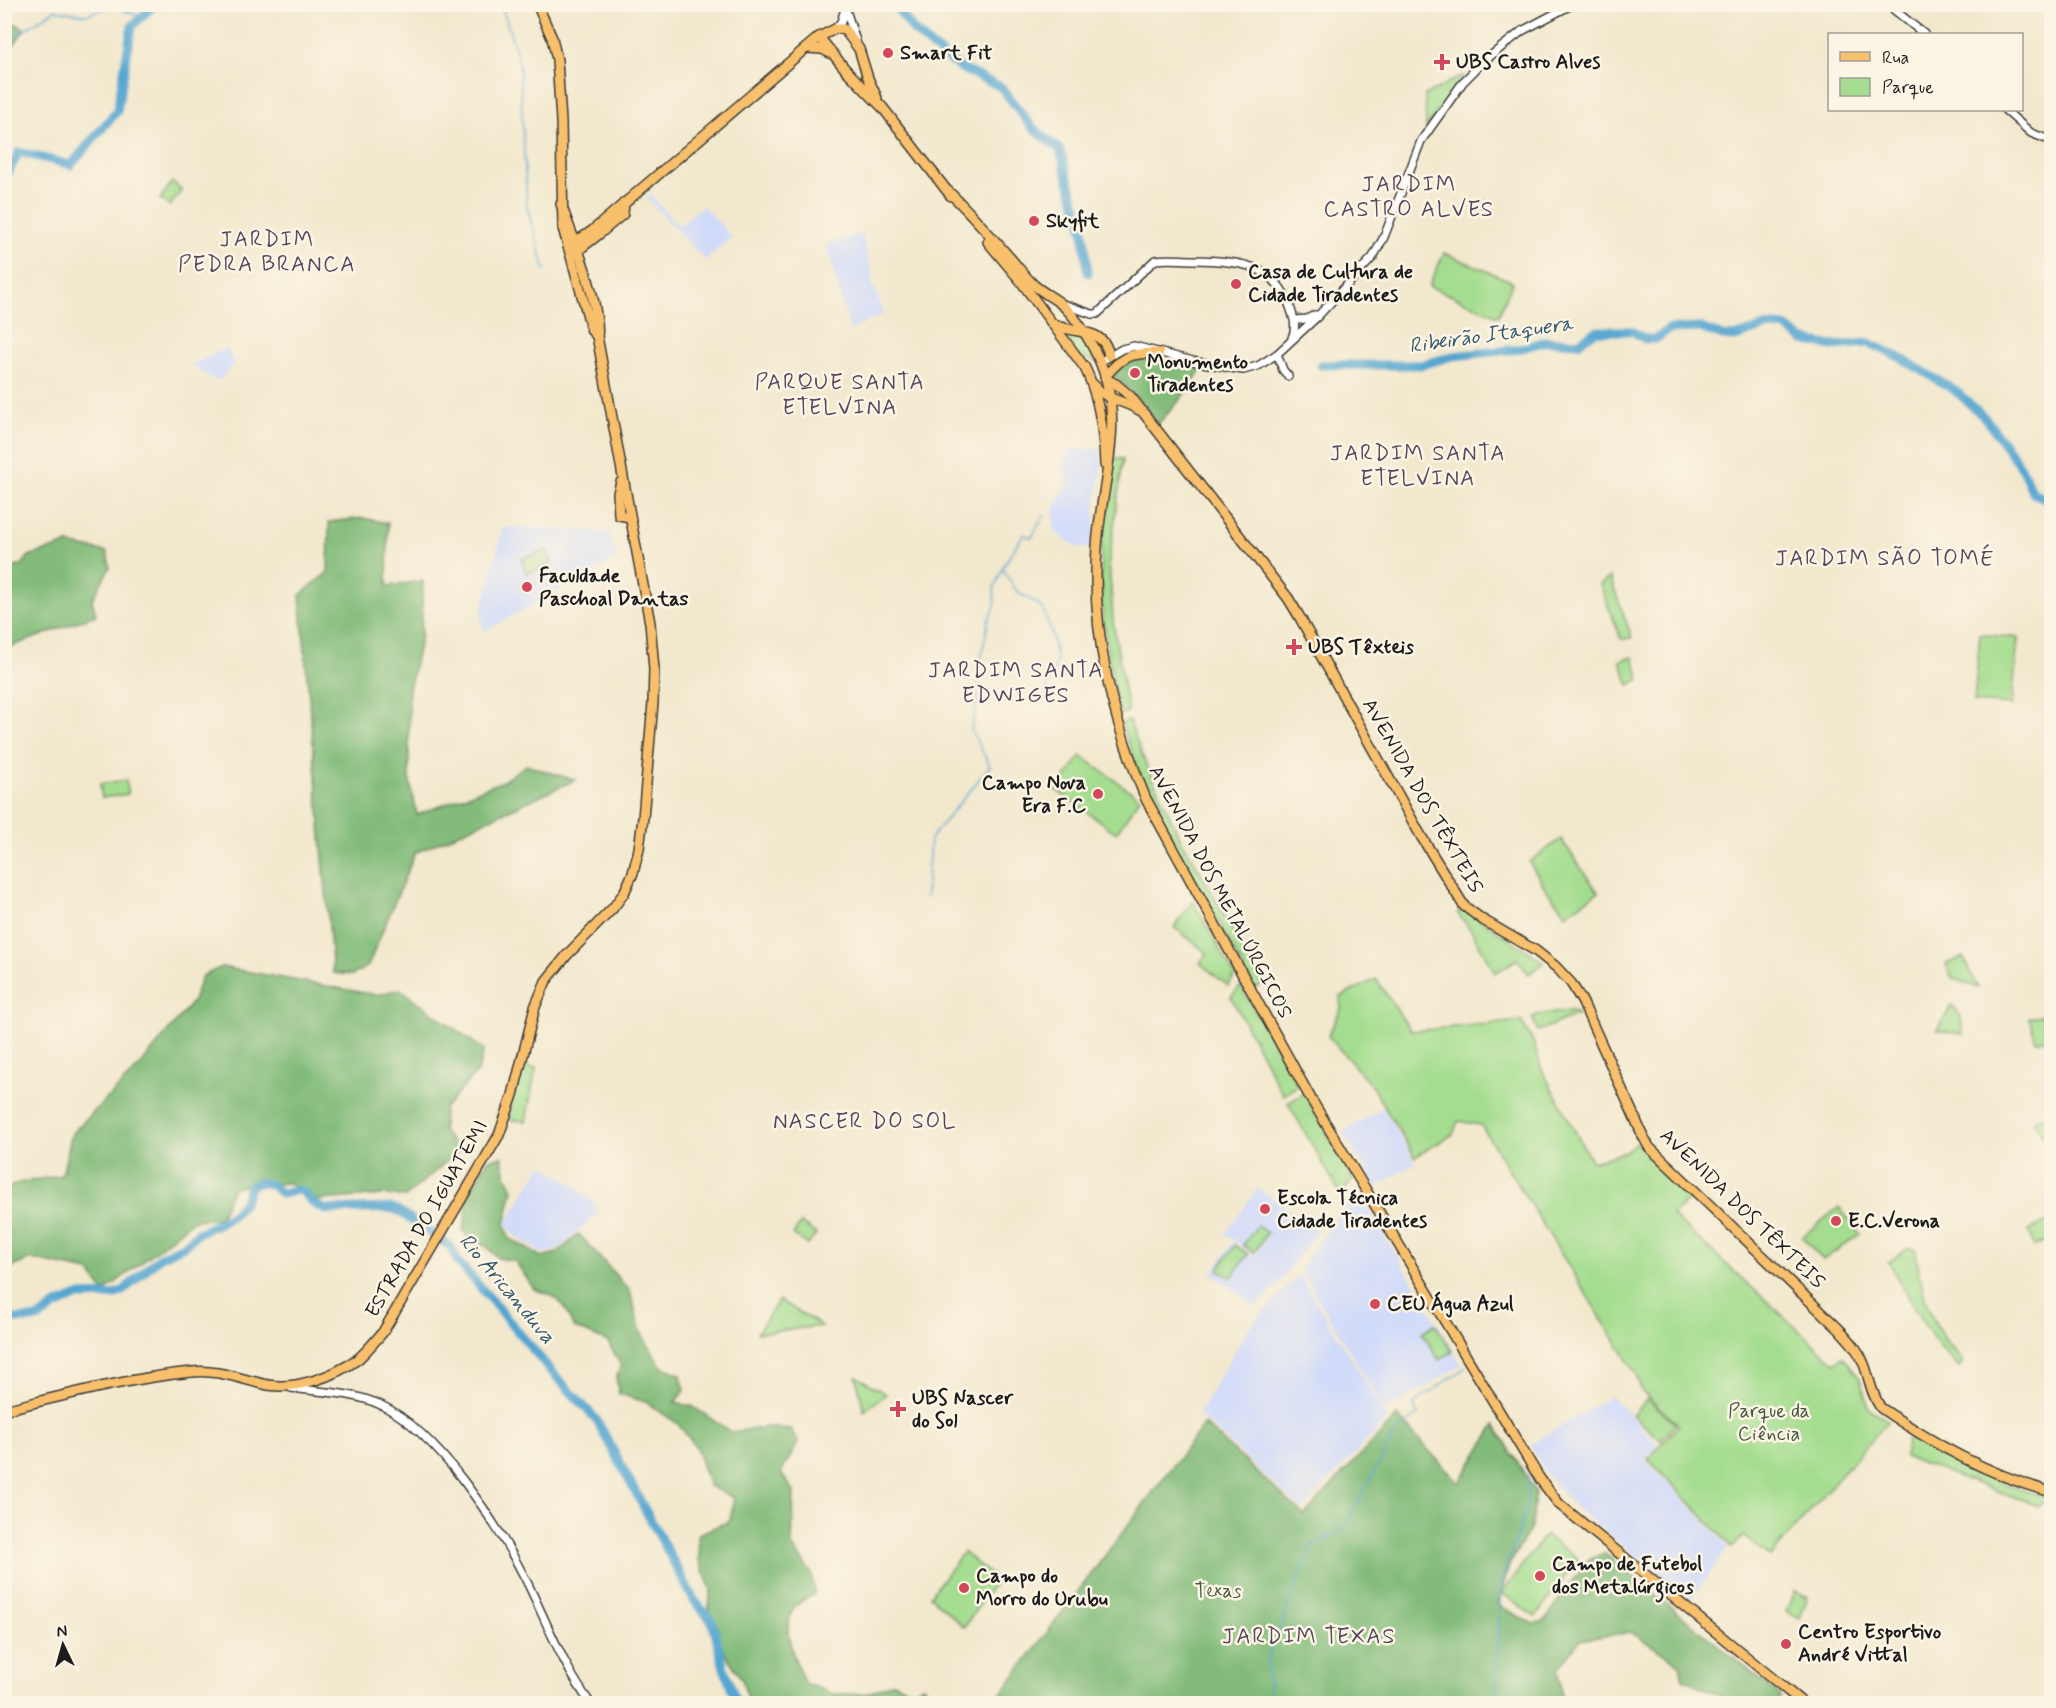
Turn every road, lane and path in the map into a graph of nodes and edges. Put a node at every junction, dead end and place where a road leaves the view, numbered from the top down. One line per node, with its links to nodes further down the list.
1 (537, 4): 17 (main road, ESTRADA DO IGUATEMI)
2 (1573, 4): 22 (street)
3 (1887, 4): 6 (street)
4 (844, 7): 5 (street); 9 (street)
5 (835, 29): 7 (main road); 9 (main road)
6 (1923, 33)
7 (819, 37): 8 (main road); 10 (main road)
8 (806, 48): 10 (main road); 16 (main road)
9 (860, 54): 11 (main road); 12 (main road)
10 (836, 57): 11 (main road)
11 (846, 70): 12 (main road)
12 (883, 108): 15 (main road)
13 (2006, 111): 14 (street)
14 (2052, 141)
15 (948, 191): 21 (main road, AVENIDA DOS METALÚRGICOS); 24 (main road, AVENIDA DOS METALÚRGICOS)
16 (624, 203): 19 (main road); 20 (main road)
17 (561, 204): 18 (main road, ESTRADA DO IGUATEMI); 20 (main road, ESTRADA DO IGUATEMI)
18 (569, 228): 19 (main road); 20 (main road, ESTRADA DO IGUATEMI)
19 (592, 231): 20 (main road)
20 (573, 251): 25 (main road, ESTRADA DO IGUATEMI); 25 (main road, ESTRADA DO IGUATEMI)
21 (1060, 303): 23 (street); 24 (main road); 26 (main road, AVENIDA DOS METALÚRGICOS)
22 (1323, 311): 23 (street); 27 (street)
23 (1295, 320): 27 (street)
24 (1051, 322): 26 (main road); 31 (main road, AVENIDA DOS METALÚRGICOS)
25 (596, 332): 39 (main road, ESTRADA DO IGUATEMI)
26 (1083, 332): 30 (main road); 32 (main road, AVENIDA DOS METALÚRGICOS)
27 (1292, 339): 29 (street)
28 (1159, 352): 29 (street); 30 (street); 34 (main road)
29 (1277, 354): 33 (street)
30 (1109, 356): 32 (street)
31 (1079, 359): 32 (main road); 35 (main road, AVENIDA DOS METALÚRGICOS)
32 (1100, 362): 34 (main road, AVENIDA DOS METALÚRGICOS)
33 (1288, 376)
34 (1105, 378): 36 (main road, AVENIDA DOS METALÚRGICOS); 37 (main road, AVENIDA DOS TÊXTEIS)
35 (1093, 383): 36 (main road); 38 (main road, AVENIDA DOS METALÚRGICOS)
36 (1110, 399): 37 (main road, AVENIDA DOS TÊXTEIS); 38 (main road, AVENIDA DOS METALÚRGICOS)
37 (1145, 415): 41 (main road, AVENIDA DOS TÊXTEIS)
38 (1105, 480): 43 (main road, AVENIDA DOS METALÚRGICOS)
39 (277, 1386): 40 (main road, ESTRADA DO IGUATEMI); 42 (street)
40 (4, 1410)
41 (2052, 1491)
42 (591, 1704)
43 (1804, 1704)

